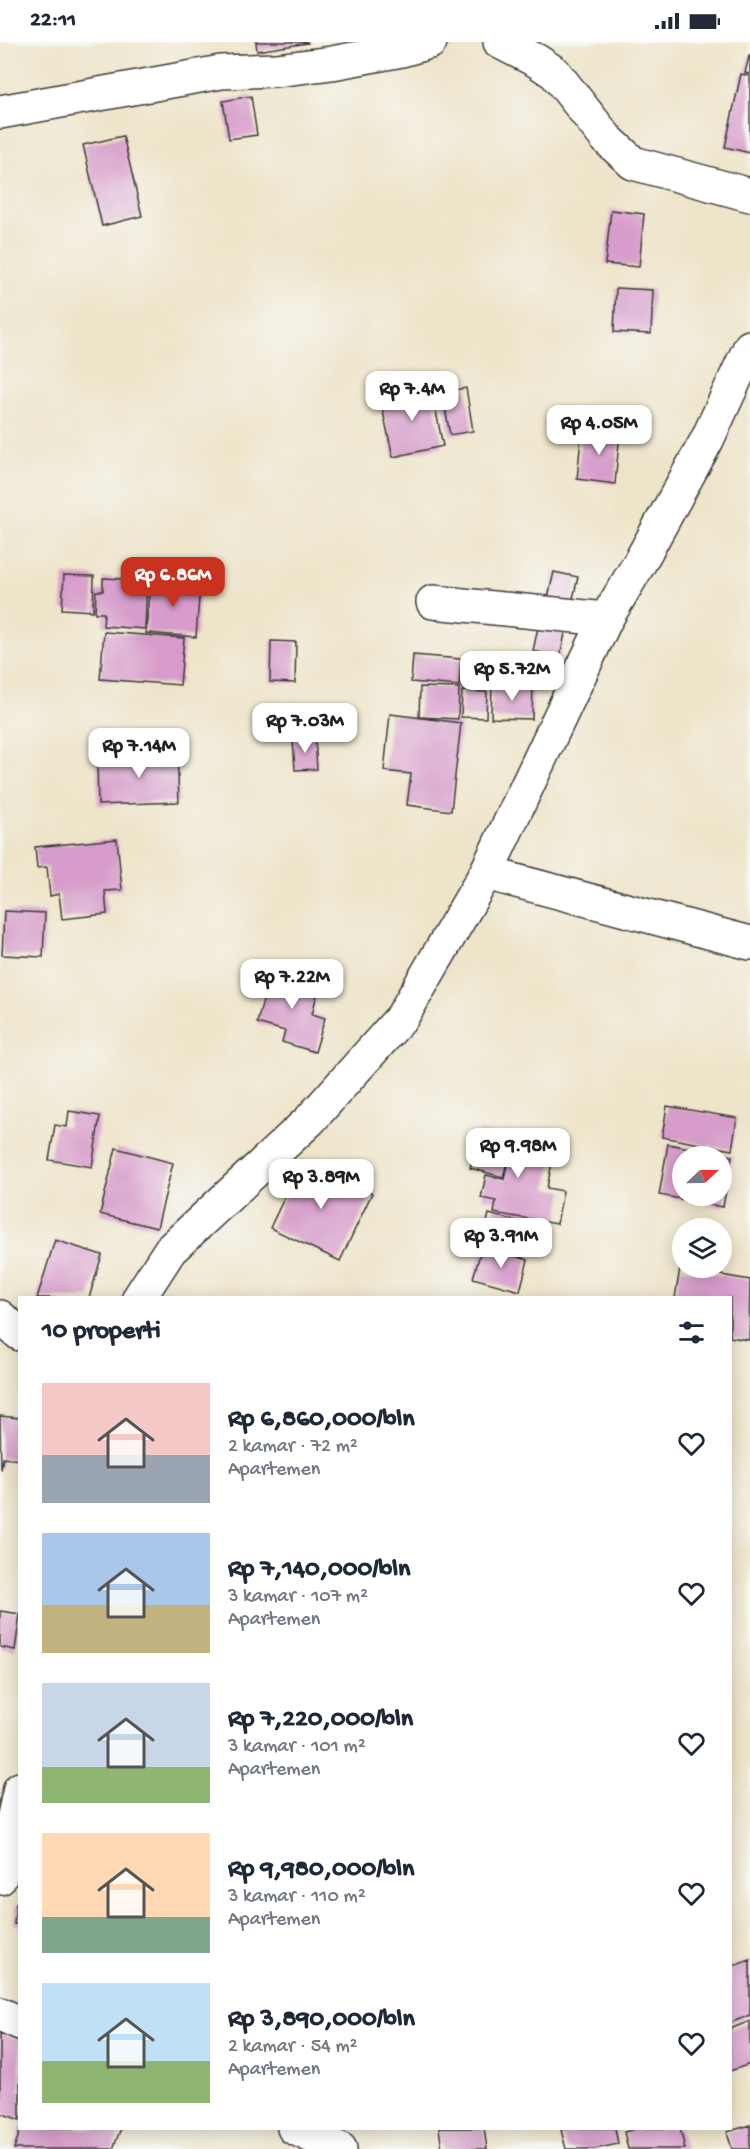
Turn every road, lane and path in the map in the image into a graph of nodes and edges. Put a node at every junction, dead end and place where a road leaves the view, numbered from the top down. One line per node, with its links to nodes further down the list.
1 (430, 42): 3 (street)
2 (500, 42): 4 (street)
3 (0, 112)
4 (750, 195)
5 (750, 347): 7 (street)
6 (433, 602): 7 (street)
7 (606, 619): 8 (street)
8 (486, 873): 9 (street); 10 (street)
9 (750, 943)
10 (140, 1296)
11 (0, 1317): 12 (street)
12 (18, 1332)
13 (18, 1798): 14 (street)
14 (1, 1872)
15 (0, 2014): 16 (street)
16 (18, 2022)
17 (298, 2130): 18 (street)
18 (340, 2149)

